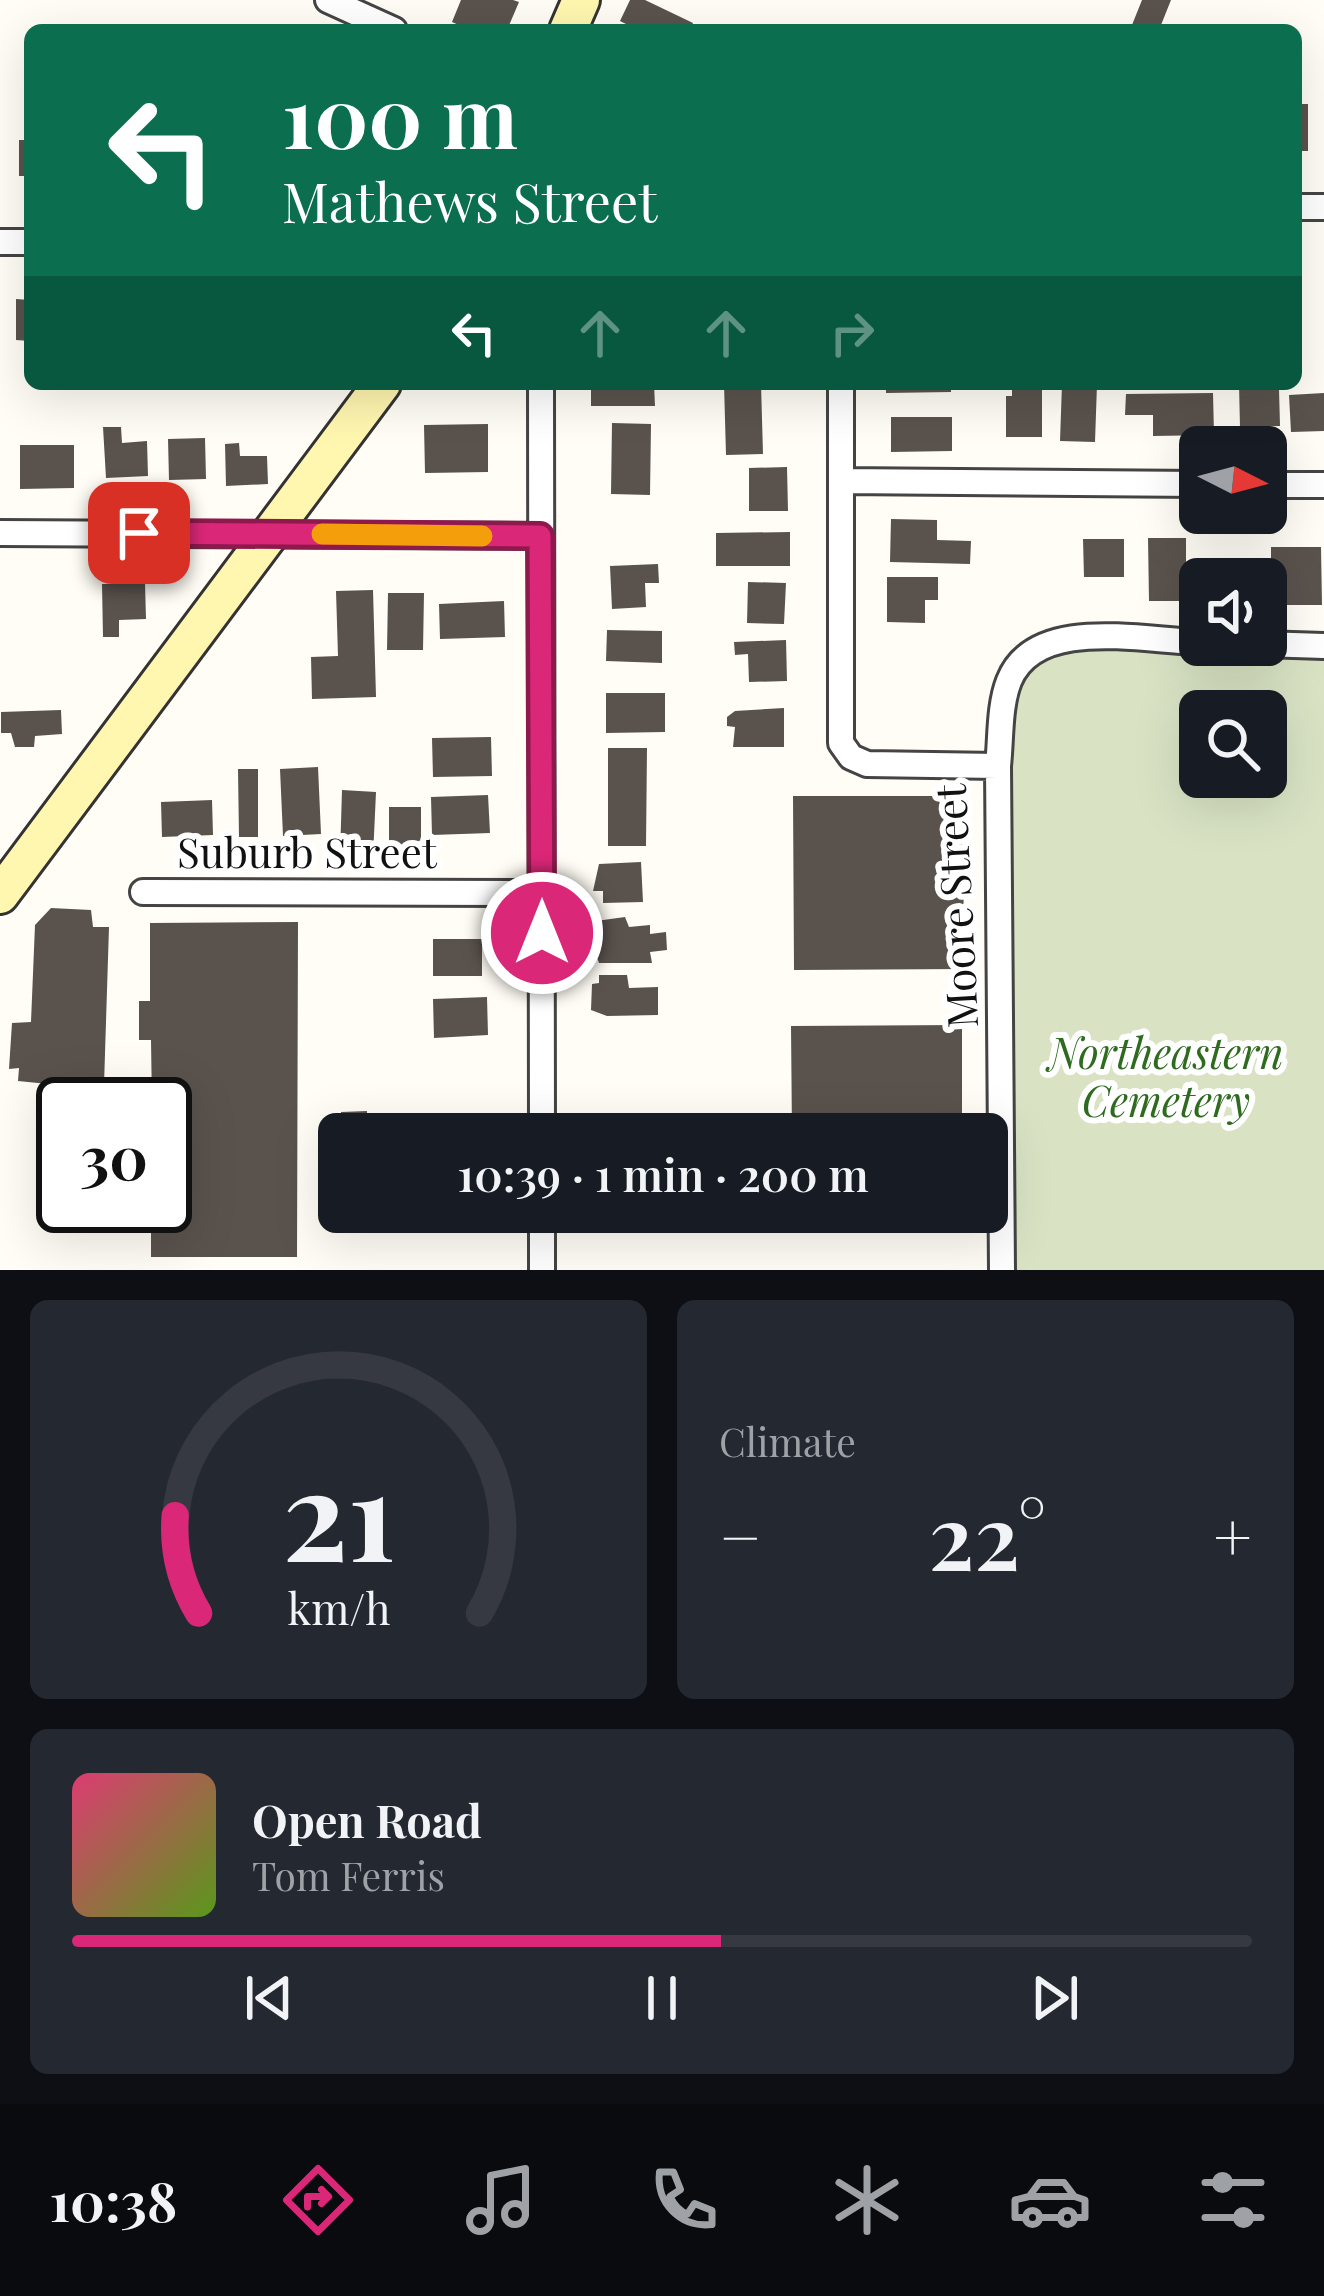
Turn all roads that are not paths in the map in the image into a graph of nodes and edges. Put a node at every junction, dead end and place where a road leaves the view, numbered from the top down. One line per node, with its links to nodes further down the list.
1 (328, 0): 2 (street)
2 (381, 24)
3 (378, 390): 11 (main road)
4 (541, 390): 12 (street)
5 (841, 390): 6 (street, Moore Street)
6 (842, 481): 7 (street); 16 (street, Moore Street)
7 (1179, 484)
8 (1287, 485): 9 (street)
9 (1324, 485)
10 (0, 533): 11 (street)
11 (276, 534): 12 (street); 19 (main road)
12 (540, 536): 18 (street)
13 (1179, 641): 16 (street)
14 (1287, 645): 15 (street)
15 (1324, 646)
16 (998, 766): 23 (street, Moore Street)
17 (143, 892): 18 (street, Suburb Street)
18 (541, 893): 20 (street)
19 (0, 896)
20 (542, 1113)
21 (542, 1233): 22 (street)
22 (542, 1270)
23 (1002, 1270)

